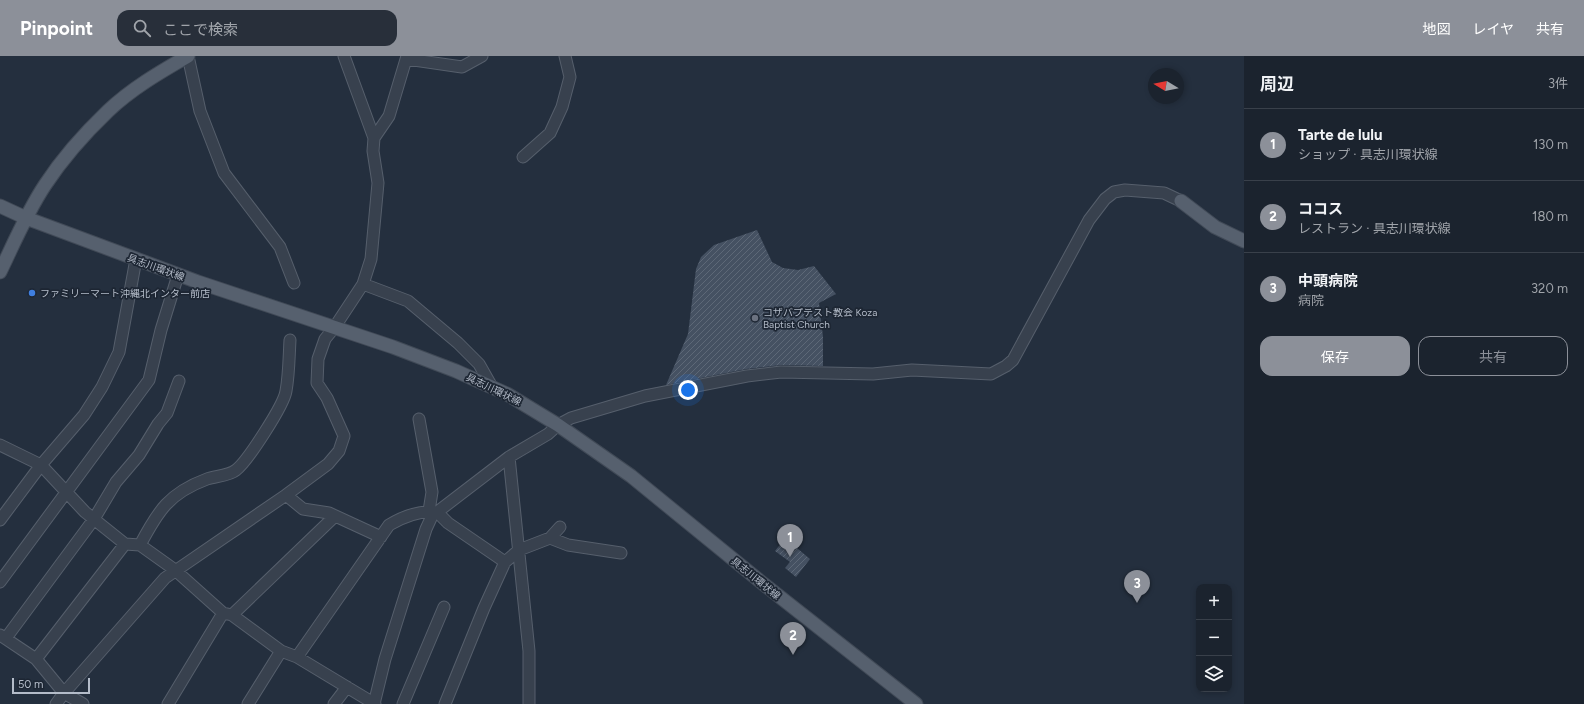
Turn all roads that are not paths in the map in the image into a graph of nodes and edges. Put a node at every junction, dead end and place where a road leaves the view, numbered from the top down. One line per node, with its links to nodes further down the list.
1 (188, 56): 10 (main road); 15 (street)
2 (344, 56): 6 (street)
3 (482, 56): 5 (street)
4 (565, 56): 7 (street)
5 (407, 58): 6 (street)
6 (374, 138): 16 (street)
7 (523, 157)
8 (1181, 201): 11 (main road); 22 (street)
9 (0, 206): 10 (main road, 具志川環状線)
10 (26, 218): 12 (main road, 具志川環状線); 13 (main road)
11 (1244, 241)
12 (136, 259): 14 (main road, 具志川環状線); 25 (street)
13 (0, 272)
14 (178, 275): 17 (main road, 具志川環状線); 26 (street)
15 (294, 283)
16 (363, 284): 17 (street); 20 (street)
17 (334, 328): 20 (main road, 具志川環状線); 27 (street)
18 (290, 340): 36 (street)
19 (179, 381): 30 (street)
20 (492, 387): 22 (main road, 具志川環状線)
21 (419, 419): 28 (street)
22 (558, 425): 24 (street); 59 (main road, 具志川環状線)
23 (1, 447): 25 (street)
24 (509, 457): 28 (street); 37 (street)
25 (41, 465): 26 (street); 31 (street)
26 (67, 492): 30 (street); 41 (street)
27 (286, 495): 29 (street); 40 (street)
28 (433, 512): 33 (street); 39 (street); 55 (street)
29 (335, 516): 33 (street); 43 (street)
30 (94, 519): 35 (street); 44 (street)
31 (0, 520)
32 (560, 527): 34 (street)
33 (381, 537): 46 (street)
34 (550, 538): 37 (street); 38 (street)
35 (125, 544): 36 (street); 47 (street)
36 (140, 545): 40 (street)
37 (519, 550): 39 (street); 58 (street)
38 (621, 553)
39 (505, 562): 57 (street)
40 (175, 570): 43 (street); 49 (street)
41 (0, 582)
42 (444, 607): 56 (street)
43 (228, 614): 45 (street); 50 (street)
44 (3, 636): 47 (street)
45 (281, 651): 46 (street); 53 (street)
46 (297, 657): 48 (street)
47 (36, 659): 49 (street)
48 (347, 687): 54 (street); 55 (street)
49 (64, 692): 51 (street); 52 (street)
50 (173, 703)
51 (56, 704)
52 (83, 704)
53 (248, 704)
54 (334, 704)
55 (374, 704)
56 (403, 704)
57 (445, 704)
58 (529, 704)
59 (916, 704)

